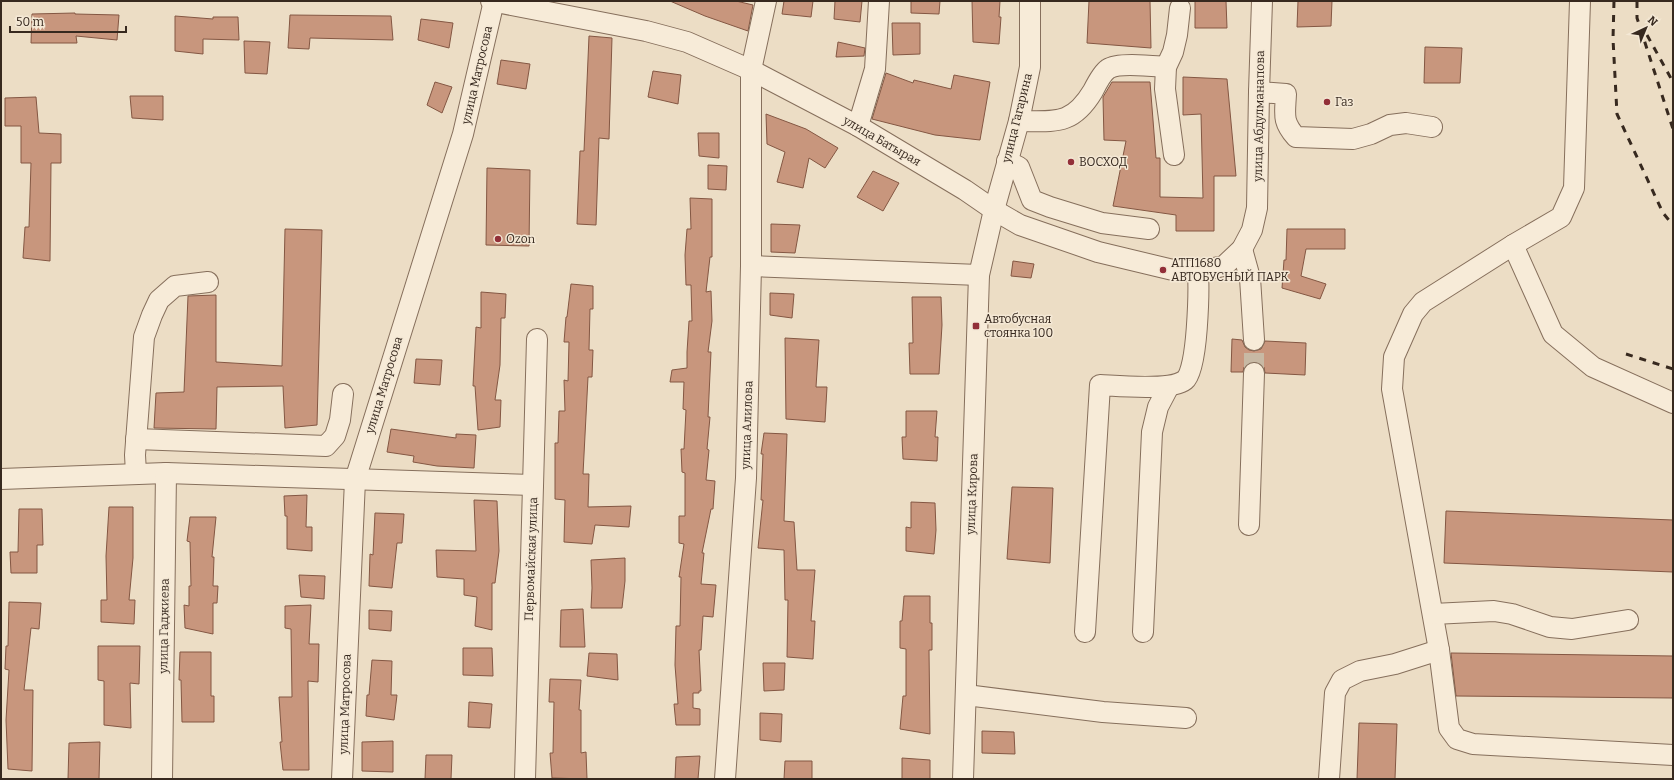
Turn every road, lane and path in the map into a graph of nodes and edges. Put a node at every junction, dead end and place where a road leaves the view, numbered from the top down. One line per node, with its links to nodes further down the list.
1 (491, 1): 2 (street, улица Батырая)
2 (494, 1): 10 (street, улица Батырая); 38 (street, улица Матросова)
3 (766, 1): 10 (street, улица Алилова)
4 (879, 1): 13 (street)
5 (1030, 1): 12 (street, улица Гагарина)
6 (1262, 1): 11 (street, улица Абдулманапова)
7 (1580, 1): 21 (street)
8 (1180, 8): 9 (street)
9 (1166, 67): 12 (street); 15 (street)
10 (751, 70): 13 (street, улица Батырая); 24 (street, улица Алилова)
11 (1259, 92): 14 (street); 20 (street, улица Абдулманапова)
12 (1019, 121): 16 (street, улица Гагарина)
13 (858, 126): 17 (street, улица Батырая)
14 (1432, 127)
15 (1174, 155)
16 (1007, 161): 17 (street, улица Гагарина); 18 (street)
17 (994, 210): 23 (street, улица Батырая); 26 (street, улица Кирова)
18 (1102, 222): 19 (street); 23 (street)
19 (1149, 229)
20 (1252, 230): 22 (street, улица Батырая)
21 (1513, 245): 33 (street); 41 (street)
22 (1242, 249): 25 (street, улица Батырая); 29 (street)
23 (1098, 252): 25 (street, улица Батырая)
24 (751, 266): 26 (street); 52 (street, улица Алилова)
25 (1198, 271): 31 (street)
26 (979, 275): 46 (street, улица Кирова)
27 (208, 282): 34 (street)
28 (537, 339): 39 (street, Первомайская улица)
29 (1254, 340)
30 (1254, 373): 40 (street)
31 (1169, 386): 43 (street); 44 (street)
32 (343, 394): 34 (street)
33 (1673, 403)
34 (136, 439): 35 (street)
35 (136, 473): 36 (street); 37 (street)
36 (166, 473): 38 (street); 49 (street, улица Гаджиева)
37 (1, 479)
38 (355, 480): 39 (street); 50 (street, улица Матросова)
39 (533, 485): 51 (street, Первомайская улица)
40 (1249, 525)
41 (1433, 614): 42 (street); 45 (street)
42 (1628, 620)
43 (1084, 632)
44 (1143, 632)
45 (1439, 650): 48 (street); 54 (street)
46 (966, 694): 47 (street); 53 (street, улица Кирова)
47 (1186, 718)
48 (1673, 755)
49 (162, 779)
50 (342, 779)
51 (525, 779)
52 (725, 779)
53 (962, 779)
54 (1329, 779)

